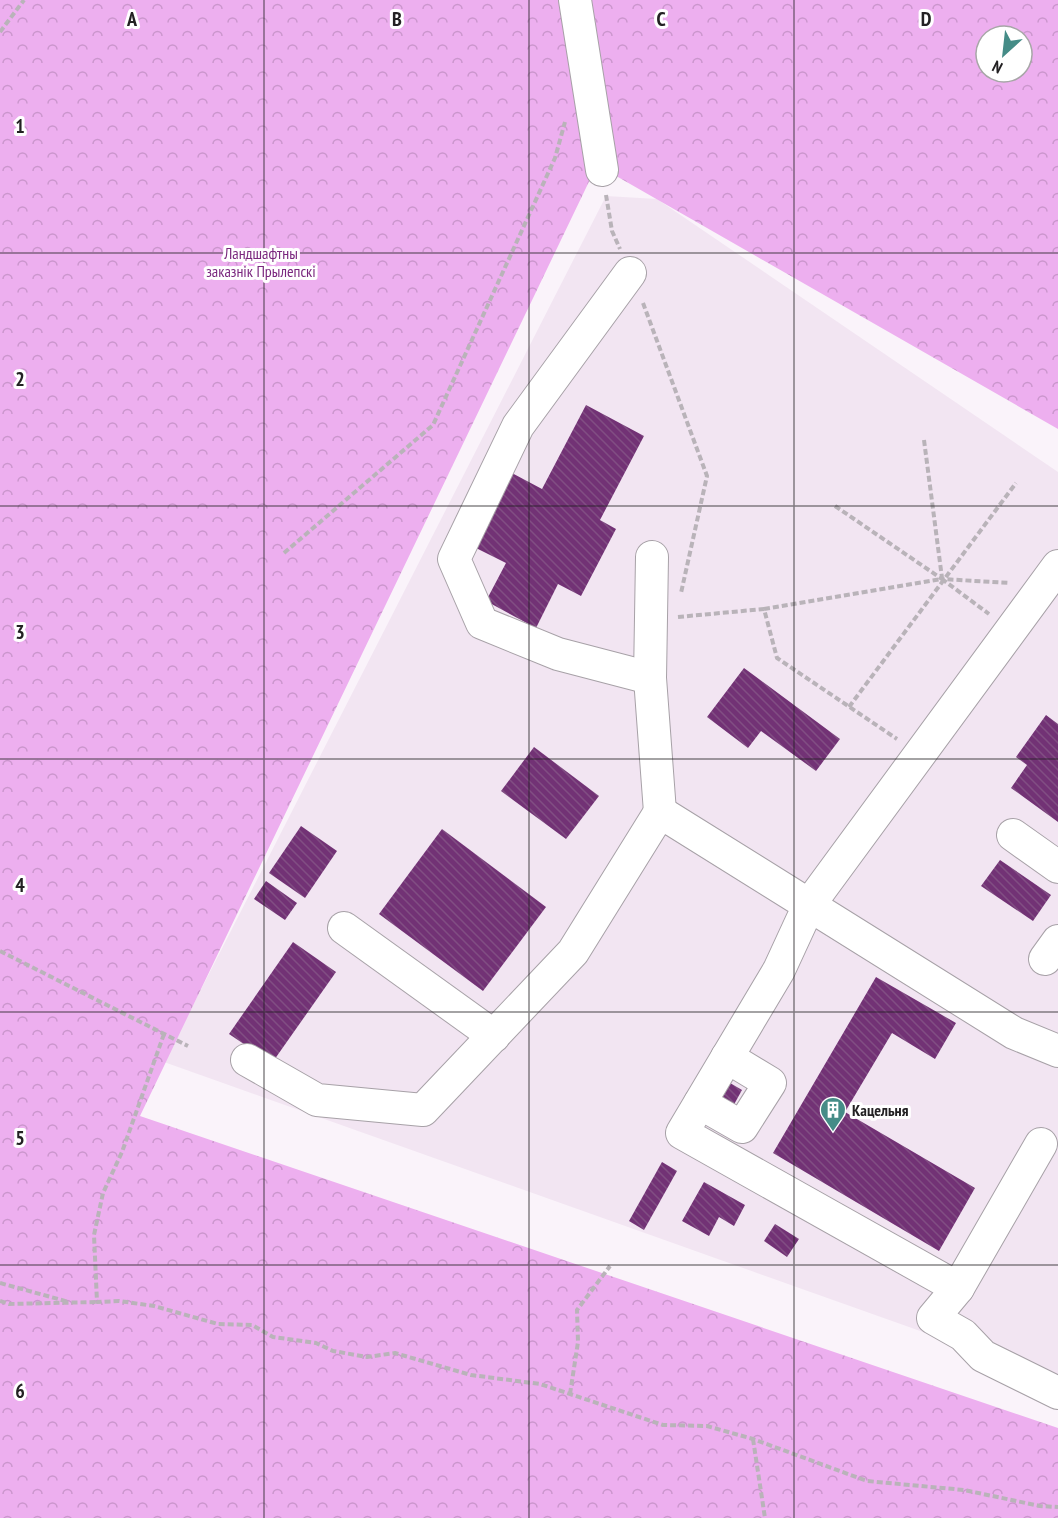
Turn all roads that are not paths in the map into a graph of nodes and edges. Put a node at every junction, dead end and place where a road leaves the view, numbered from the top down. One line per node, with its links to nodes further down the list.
1 (575, 0): 2 (lane)
2 (602, 170)
3 (630, 273): 6 (lane)
4 (651, 557): 6 (lane)
5 (1051, 576): 10 (lane)
6 (650, 678): 7 (lane)
7 (660, 812): 10 (lane); 12 (lane)
8 (1013, 835): 9 (lane)
9 (1058, 867)
10 (809, 905): 13 (lane); 14 (lane)
11 (344, 928): 12 (lane)
12 (494, 1036): 15 (lane)
13 (1058, 1051)
14 (727, 1057): 16 (lane); 16 (lane)
15 (247, 1060)
16 (700, 1103): 18 (lane)
17 (1041, 1144): 18 (lane)
18 (958, 1288): 19 (lane)
19 (1058, 1393)

